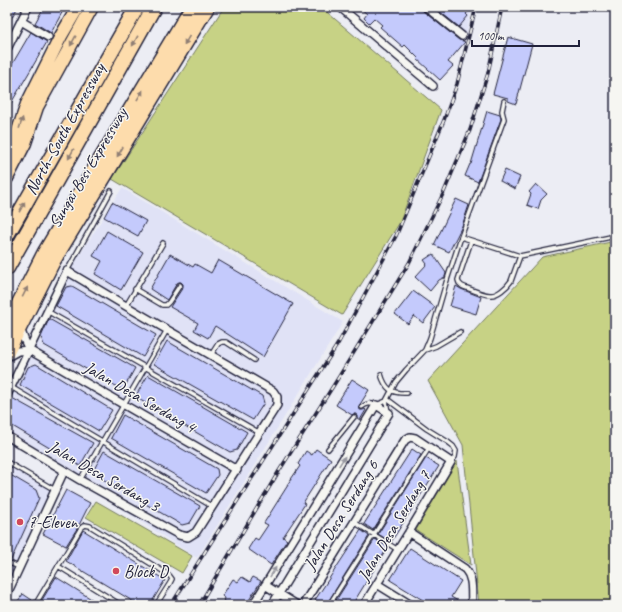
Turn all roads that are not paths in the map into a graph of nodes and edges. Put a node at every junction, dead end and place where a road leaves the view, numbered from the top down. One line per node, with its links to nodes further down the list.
1 (28, 7): 10 (street)
2 (78, 7): 16 (main road, one-way to 2)
3 (92, 7): 17 (main road, one-way to 17)
4 (137, 7): 19 (highway, North–South Expressway, one-way to 4)
5 (154, 7): 25 (highway, North–South Expressway, one-way to 25)
6 (192, 7): 31 (highway, Sungai Besi Expressway, one-way to 6)
7 (207, 7): 31 (highway, Sungai Besi Expressway, one-way to 31)
8 (340, 7): 14 (street)
9 (426, 7): 11 (street)
10 (21, 21): 12 (street); 13 (street)
11 (462, 36)
12 (48, 37)
13 (7, 49)
14 (433, 86)
15 (504, 101): 21 (lane)
16 (7, 159)
17 (7, 178)
18 (111, 191): 26 (lane)
19 (7, 235)
20 (615, 236): 24 (lane)
21 (461, 237): 22 (lane); 35 (lane)
22 (471, 240): 24 (lane); 24 (lane)
23 (163, 243): 28 (lane)
24 (520, 256)
25 (7, 268)
26 (67, 271): 29 (street); 30 (street)
27 (180, 284): 28 (lane)
28 (135, 289): 29 (lane)
29 (126, 306): 32 (street)
30 (47, 311): 34 (street); 40 (lane)
31 (13, 327): 34 (street); 36 (highway, Sungai Besi Expressway)
32 (167, 330): 37 (street); 40 (lane)
33 (460, 332): 35 (lane)
34 (29, 350): 38 (street); 42 (street); 47 (street, Jalan Desa Serdang 4)
35 (424, 350): 43 (lane)
36 (7, 352)
37 (211, 355): 39 (lane); 52 (street)
38 (7, 357)
39 (254, 360)
40 (145, 367): 47 (lane); 52 (lane)
41 (381, 374): 43 (lane)
42 (11, 387): 45 (street); 54 (lane)
43 (391, 390): 44 (lane); 46 (lane)
44 (407, 393)
45 (7, 395)
46 (386, 400): 48 (lane); 50 (lane); 58 (lane)
47 (124, 404): 54 (lane); 59 (street, Jalan Desa Serdang 4)
48 (376, 405): 49 (lane); 50 (street); 72 (street, one-way to 48)
49 (362, 407)
50 (389, 413): 74 (street)
51 (354, 417): 56 (lane)
52 (260, 433): 59 (street)
53 (7, 436): 60 (street, Jalan Desa Serdang 3)
54 (102, 441): 61 (lane); 63 (lane)
55 (429, 448): 58 (street); 64 (street, Jalan Desa Serdang 6); 66 (lane)
56 (328, 449)
57 (7, 462): 62 (lane)
58 (451, 462): 65 (street, Jalan Desa Serdang 7)
59 (237, 470): 63 (street)
60 (64, 471): 61 (street, Jalan Desa Serdang 3); 62 (street)
61 (80, 480): 63 (street, Jalan Desa Serdang 3)
62 (55, 490): 70 (street)
63 (213, 507)
64 (354, 522): 66 (lane); 81 (street, Jalan Desa Serdang 6)
65 (409, 532): 67 (street, Jalan Desa Serdang 7); 85 (street)
66 (374, 534): 67 (lane); 82 (lane)
67 (398, 550): 71 (street, Jalan Desa Serdang 7)
68 (7, 562): 70 (lane)
69 (58, 566): 75 (lane); 76 (lane); 77 (lane)
70 (19, 567): 73 (street)
71 (377, 584): 83 (street, Jalan Desa Serdang 7); 84 (street)
72 (265, 585): 74 (street); 78 (street)
73 (7, 594)
74 (279, 594): 79 (street); 80 (street)
75 (35, 605)
76 (121, 605)
77 (156, 605)
78 (253, 605)
79 (272, 605)
80 (297, 605)
81 (303, 605)
82 (329, 605)
83 (364, 605)
84 (411, 605)
85 (472, 605)

